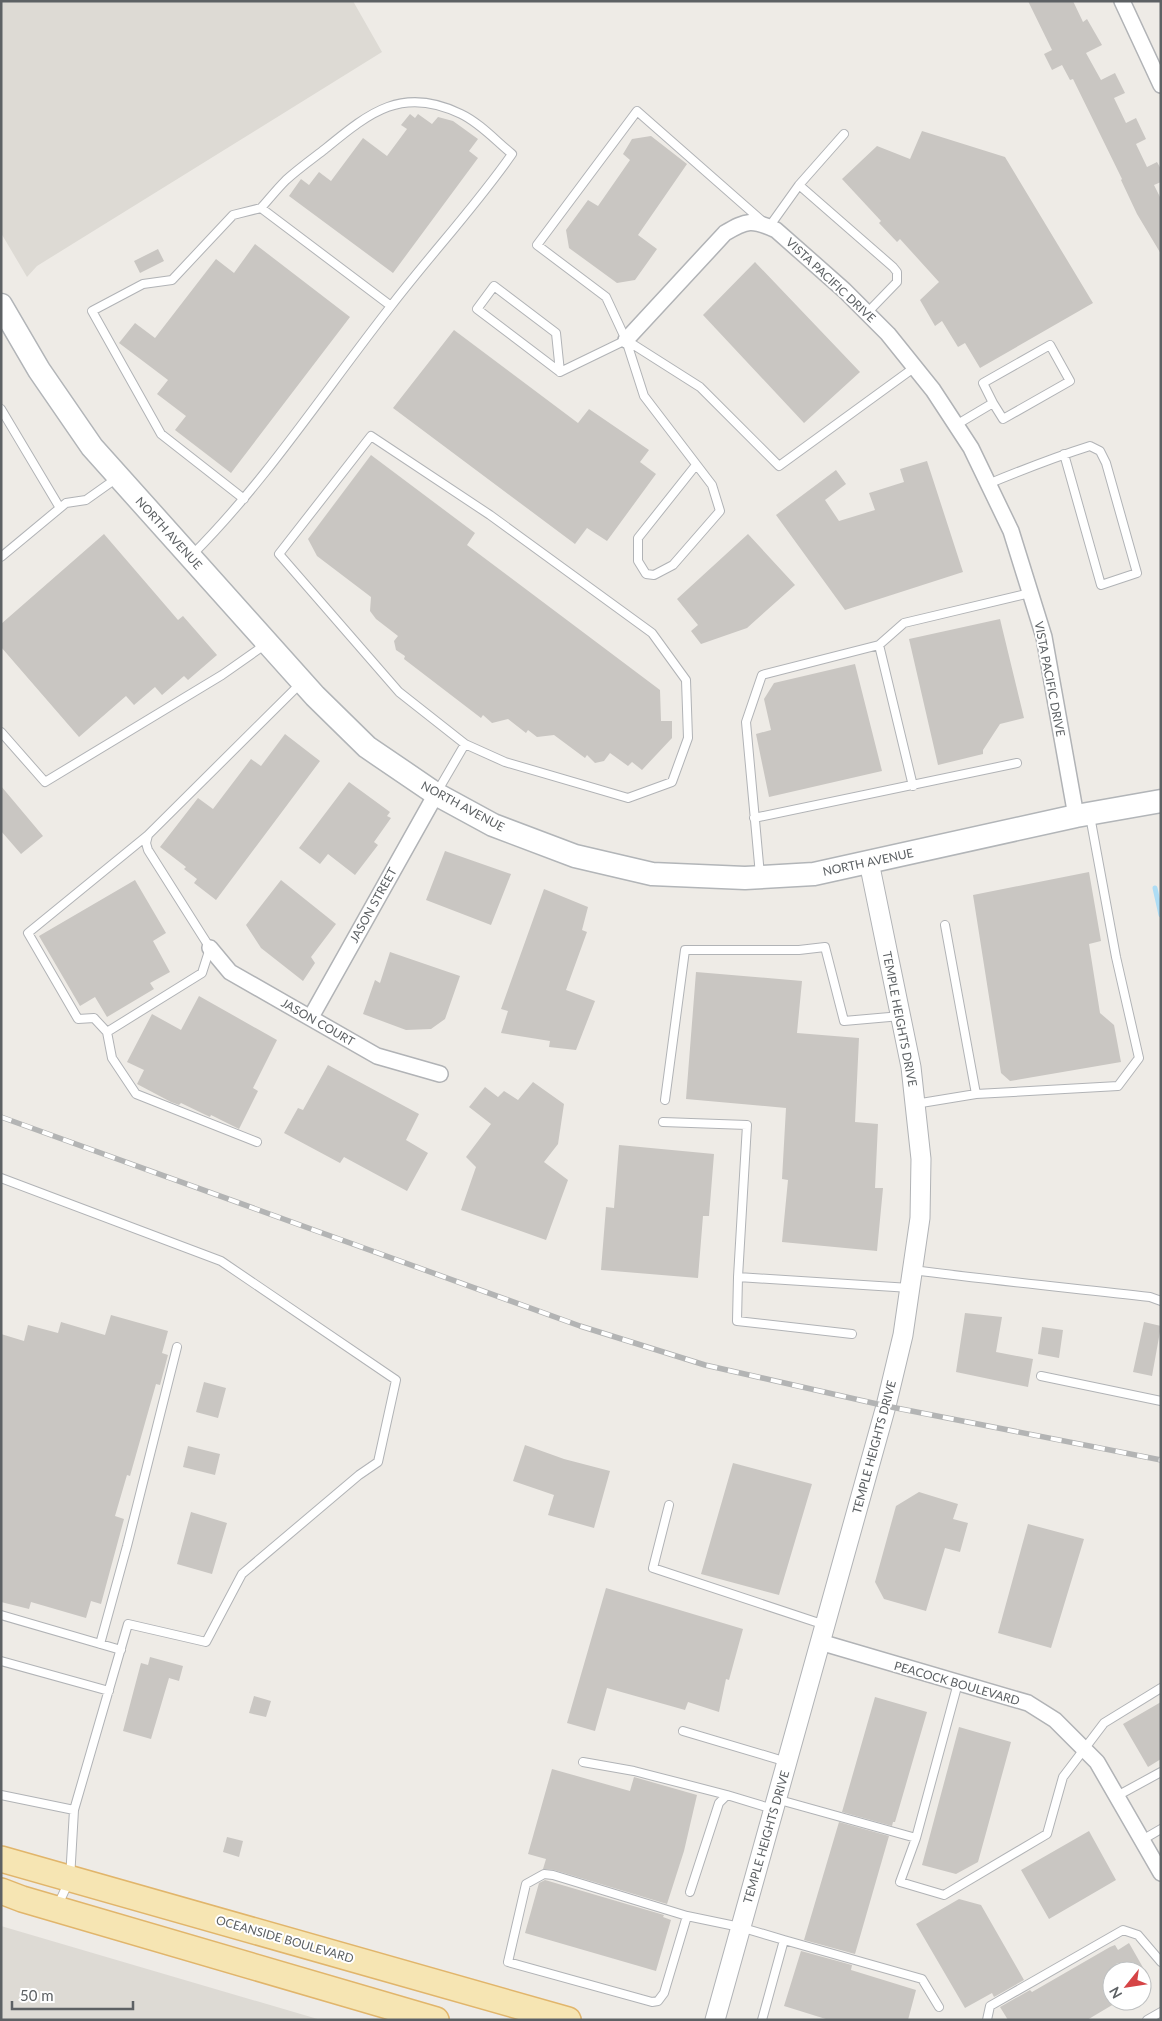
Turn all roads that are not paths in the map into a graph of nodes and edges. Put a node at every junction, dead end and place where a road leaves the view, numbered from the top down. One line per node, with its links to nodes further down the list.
1 (1122, 1): 2 (street)
2 (1161, 85)
3 (844, 134): 4 (lane)
4 (799, 185): 6 (lane); 9 (lane)
5 (261, 208): 8 (lane); 8 (lane); 20 (lane)
6 (769, 227): 9 (street, VISTA PACIFIC DRIVE); 10 (street, VISTA PACIFIC DRIVE); 10 (lane)
7 (1, 305): 18 (main road, NORTH AVENUE)
8 (390, 306): 20 (lane)
9 (867, 313): 11 (street, VISTA PACIFIC DRIVE)
10 (626, 340): 11 (lane); 12 (lane); 17 (lane)
11 (915, 367): 15 (street, VISTA PACIFIC DRIVE)
12 (560, 372): 12 (lane)
13 (993, 403): 13 (lane); 15 (lane)
14 (1, 409): 21 (lane)
15 (956, 425): 19 (street, VISTA PACIFIC DRIVE)
16 (1064, 454): 16 (lane); 19 (lane)
17 (696, 465): 17 (lane)
18 (119, 477): 21 (lane); 23 (main road, NORTH AVENUE)
19 (988, 484): 24 (street, VISTA PACIFIC DRIVE)
20 (244, 499): 23 (lane)
21 (60, 508): 22 (lane)
22 (1, 557)
23 (190, 557): 25 (main road, NORTH AVENUE)
24 (1030, 593): 26 (lane); 34 (street, VISTA PACIFIC DRIVE)
25 (268, 643): 27 (main road, NORTH AVENUE); 28 (lane)
26 (879, 645): 31 (lane); 35 (lane)
27 (303, 682): 32 (main road, NORTH AVENUE); 36 (lane)
28 (1, 732)
29 (465, 744): 29 (lane); 32 (lane)
30 (1018, 763): 31 (lane)
31 (913, 786): 35 (lane)
32 (436, 794): 38 (main road, NORTH AVENUE); 42 (street, JASON STREET)
33 (1161, 801): 34 (main road, NORTH AVENUE)
34 (1083, 815): 37 (main road, NORTH AVENUE); 45 (lane)
35 (754, 818): 38 (lane)
36 (148, 834): 40 (lane); 43 (lane)
37 (869, 862): 38 (main road, NORTH AVENUE); 41 (street, TEMPLE HEIGHTS DRIVE)
38 (760, 877)
39 (945, 925): 45 (lane)
40 (210, 948): 42 (street, JASON COURT); 43 (lane)
41 (901, 1016): 46 (lane); 47 (street, TEMPLE HEIGHTS DRIVE)
42 (311, 1017): 44 (street, JASON COURT)
43 (107, 1032): 49 (lane)
44 (440, 1074)
45 (976, 1094): 47 (lane)
46 (665, 1100)
47 (915, 1104): 52 (street, TEMPLE HEIGHTS DRIVE)
48 (663, 1122): 51 (lane)
49 (257, 1142)
50 (1, 1178): 62 (lane)
51 (738, 1277): 52 (lane); 54 (lane)
52 (911, 1279): 53 (lane); 60 (street, TEMPLE HEIGHTS DRIVE)
53 (1161, 1301)
54 (852, 1334)
55 (177, 1347): 61 (lane)
56 (1041, 1376): 57 (lane)
57 (1161, 1401)
58 (669, 1506): 60 (lane)
59 (1, 1615): 61 (lane)
60 (822, 1634): 64 (street, PEACOCK BOULEVARD); 70 (street, TEMPLE HEIGHTS DRIVE)
61 (100, 1644): 62 (lane)
62 (121, 1650): 66 (lane)
63 (1, 1661): 66 (lane)
64 (958, 1683): 68 (street, PEACOCK BOULEVARD); 78 (lane)
65 (1161, 1688): 68 (lane)
66 (109, 1691): 76 (lane)
67 (683, 1731): 70 (lane)
68 (1084, 1749): 74 (street, PEACOCK BOULEVARD); 78 (lane)
69 (583, 1762): 73 (lane)
70 (786, 1762): 75 (street, TEMPLE HEIGHTS DRIVE)
71 (1161, 1772): 74 (lane)
72 (1, 1795): 76 (lane)
73 (727, 1795): 75 (lane); 84 (lane)
74 (1116, 1796): 79 (street, PEACOCK BOULEVARD)
75 (775, 1804): 78 (lane); 87 (street, TEMPLE HEIGHTS DRIVE)
76 (74, 1810): 82 (lane)
77 (1161, 1828): 79 (lane)
78 (916, 1838)
79 (1142, 1840): 81 (street, PEACOCK BOULEVARD)
80 (1, 1859): 82 (main road, OCEANSIDE BOULEVARD)
81 (1161, 1873)
82 (70, 1878): 85 (lane); 93 (main road, OCEANSIDE BOULEVARD)
83 (1, 1891): 85 (main road)
84 (690, 1892)
85 (56, 1908): 92 (main road)
86 (687, 1916): 86 (lane); 87 (lane)
87 (740, 1927): 88 (lane); 94 (street, TEMPLE HEIGHTS DRIVE)
88 (784, 1940): 90 (lane); 95 (lane)
89 (1161, 1962): 96 (lane)
90 (939, 2007)
91 (1161, 2012): 97 (lane)
92 (436, 2020)
93 (568, 2020)
94 (714, 2020)
95 (762, 2020)
96 (987, 2020)
97 (1147, 2020)

